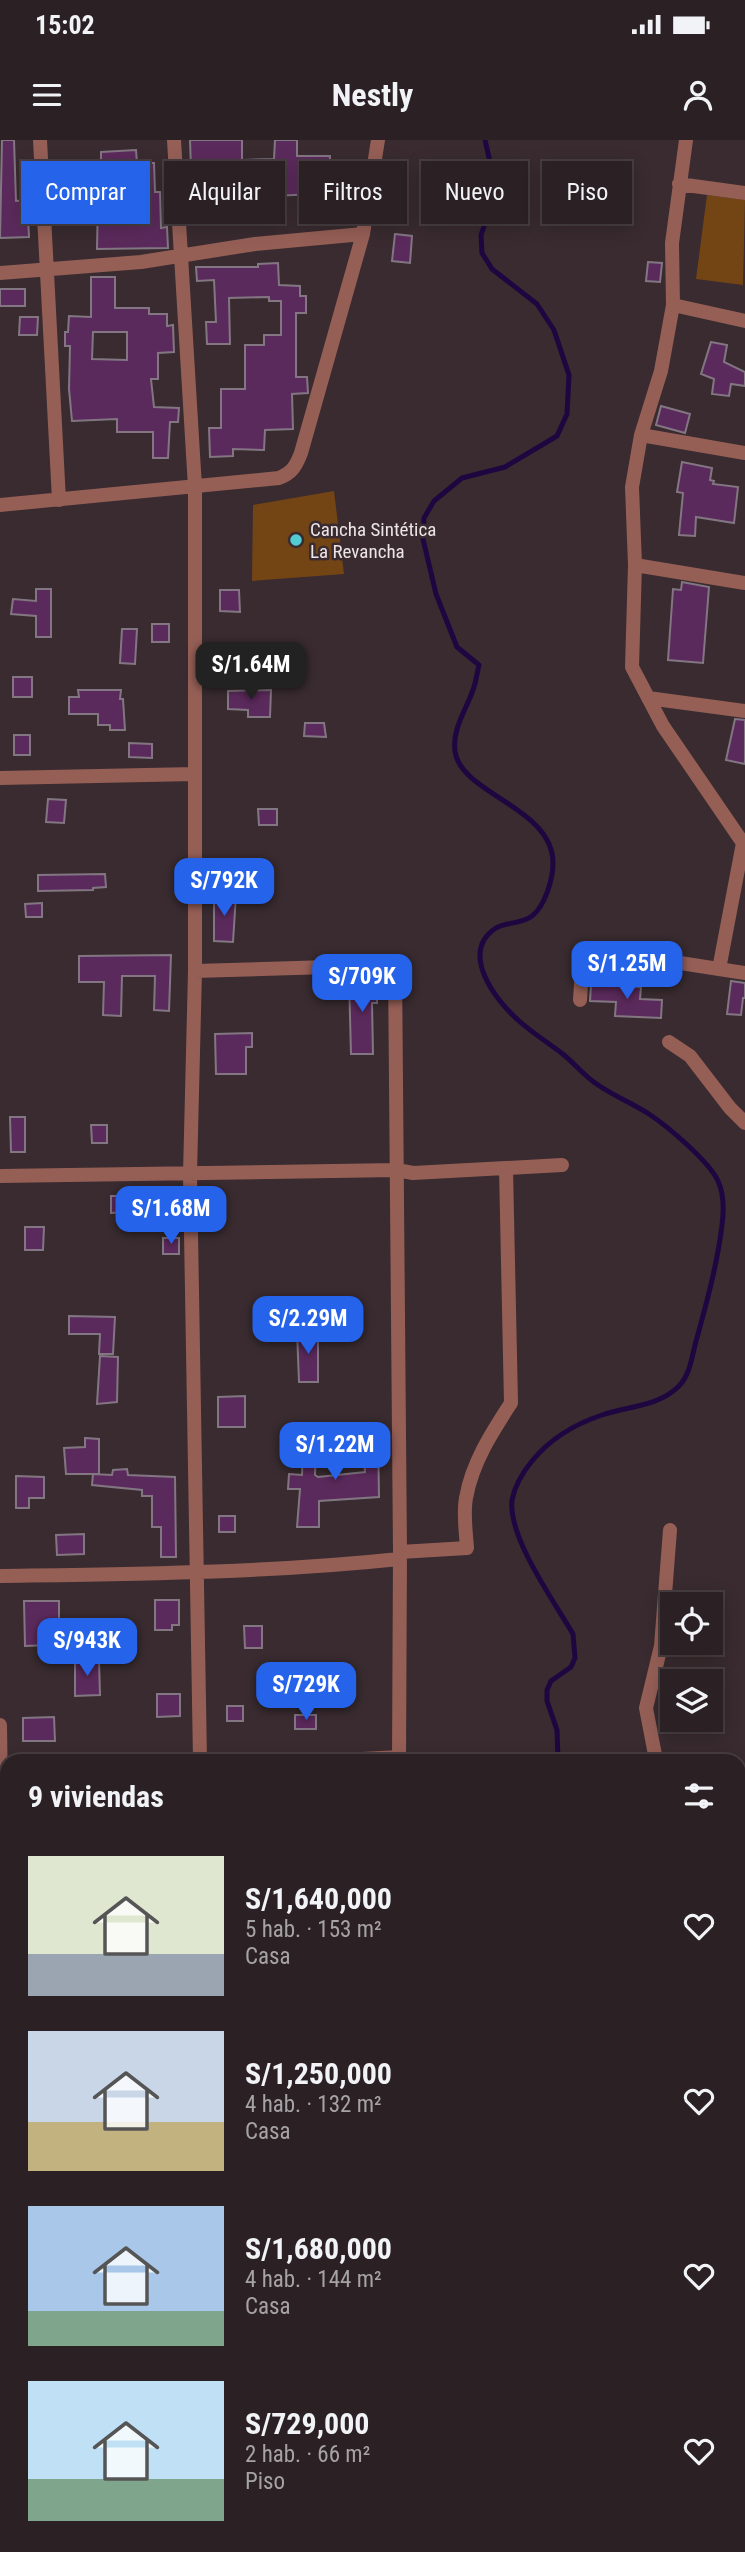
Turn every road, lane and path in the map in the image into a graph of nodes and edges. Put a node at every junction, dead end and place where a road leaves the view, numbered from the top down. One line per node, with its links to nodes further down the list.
1 (40, 140): 9 (street)
2 (174, 140): 8 (street)
3 (378, 140): 7 (street)
4 (686, 140): 5 (street)
5 (679, 184): 6 (street); 11 (street)
6 (745, 193)
7 (363, 234): 8 (street); 15 (street)
8 (181, 257): 9 (street); 15 (street)
9 (47, 268): 10 (street); 16 (street)
10 (0, 273)
11 (673, 305): 12 (street); 13 (street)
12 (745, 321)
13 (641, 435): 14 (street); 18 (street)
14 (745, 453)
15 (195, 487): 16 (street); 22 (street)
16 (60, 500): 17 (street)
17 (0, 505)
18 (635, 565): 19 (street); 20 (street)
19 (745, 583)
20 (648, 698): 21 (street); 24 (street)
21 (745, 711)
22 (195, 774): 23 (street); 26 (street)
23 (0, 778)
24 (744, 844): 25 (street)
25 (719, 970): 27 (street); 28 (street)
26 (195, 971): 33 (street); 34 (street)
27 (745, 973)
28 (580, 1000)
29 (669, 1042): 30 (street)
30 (745, 1123)
31 (562, 1165): 32 (street)
32 (506, 1168): 33 (street); 37 (street)
33 (397, 1170): 34 (street); 37 (street)
34 (190, 1174): 35 (street); 38 (street)
35 (0, 1176)
36 (670, 1530): 44 (street)
37 (400, 1555): 38 (street); 43 (street)
38 (197, 1573): 39 (street); 42 (street)
39 (0, 1576)
40 (0, 1725): 41 (street)
41 (0, 1754)
42 (200, 1754)
43 (399, 1754)
44 (655, 1754)

